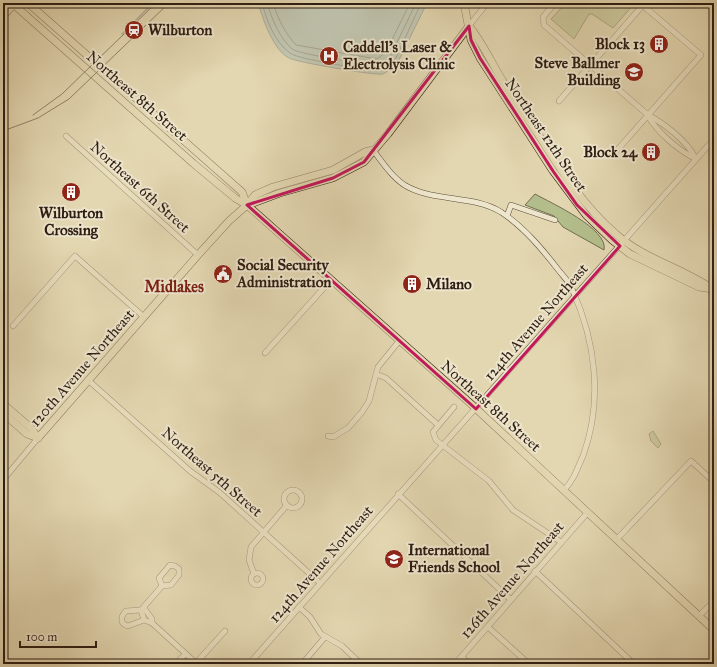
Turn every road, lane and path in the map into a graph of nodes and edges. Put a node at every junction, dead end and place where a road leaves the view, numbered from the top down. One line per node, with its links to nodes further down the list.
1 (13, 3): 7 (main road); 17 (main road, Northeast 8th Street)
2 (28, 3): 17 (main road, Northeast 8th Street)
3 (464, 3): 8 (main road, Northeast 12th Street)
4 (487, 3): 8 (street, 120th Avenue Northeast)
5 (555, 3): 9 (street)
6 (642, 4): 9 (street); 11 (street)
7 (3, 16)
8 (469, 26): 14 (main road, 120th Avenue Northeast); 20 (main road, Northeast 12th Street); 20 (main road, Northeast 12th Street)
9 (590, 65): 10 (street); 11 (street)
10 (559, 101)
11 (648, 115): 15 (street); 16 (street)
12 (66, 136): 22 (street, Northeast 6th Street)
13 (714, 139): 16 (street, 124th Avenue Northeast)
14 (373, 150): 17 (main road, 120th Avenue Northeast); 18 (street)
15 (612, 156)
16 (696, 160): 21 (street, 124th Avenue Northeast)
17 (247, 205): 22 (main road, 120th Avenue Northeast); 23 (main road, Northeast 8th Street)
18 (507, 216): 19 (street); 25 (street)
19 (555, 220)
20 (596, 220): 21 (main road, Northeast 12th Street)
21 (622, 244): 24 (main road, Northeast 12th Street); 25 (street, 124th Avenue Northeast)
22 (198, 255): 26 (main road, 120th Avenue Northeast)
23 (331, 280): 28 (main road, Northeast 8th Street); 29 (street)
24 (714, 290)
25 (575, 296): 34 (street, 124th Avenue Northeast); 42 (street)
26 (144, 317): 27 (street); 31 (main road, 120th Avenue Northeast)
27 (12, 326)
28 (400, 340): 30 (street); 34 (main road, Northeast 8th Street)
29 (265, 353)
30 (376, 374): 36 (street); 37 (street)
31 (88, 380): 38 (main road, 120th Avenue Northeast); 46 (street, Northeast 5th Street)
32 (3, 404): 38 (main road)
33 (454, 407): 36 (street)
34 (476, 409): 39 (street, 124th Avenue Northeast); 42 (main road, Northeast 8th Street)
35 (3, 413): 38 (main road)
36 (438, 426): 39 (street)
37 (328, 436)
38 (38, 438): 40 (street, 120th Avenue Northeast)
39 (442, 446): 43 (street, 124th Avenue Northeast); 48 (street)
40 (3, 480)
41 (714, 482): 47 (street)
42 (564, 490): 45 (main road, Northeast 8th Street)
43 (398, 494): 51 (street, 124th Avenue Northeast); 53 (street)
44 (287, 505): 46 (street)
45 (588, 512): 47 (main road, Northeast 8th Street); 48 (street, 126th Avenue Northeast)
46 (263, 532): 50 (street); 51 (street, Northeast 5th Street)
47 (617, 539): 57 (main road, Northeast 8th Street)
48 (561, 542): 49 (street, 126th Avenue Northeast)
49 (535, 571): 53 (street, 126th Avenue Northeast); 74 (street)
50 (254, 574)
51 (320, 583): 55 (street, 124th Avenue Northeast)
52 (162, 586): 52 (street); 56 (street)
53 (511, 600): 60 (street, 126th Avenue Northeast)
54 (714, 605): 57 (street)
55 (299, 608): 63 (street); 68 (street, 124th Avenue Northeast)
56 (142, 609): 58 (street); 58 (street); 59 (street)
57 (699, 616): 61 (main road, Northeast 8th Street)
58 (144, 620): 59 (street)
59 (152, 623): 64 (street)
60 (488, 627): 65 (street, 126th Avenue Northeast); 73 (street)
61 (714, 630)
62 (225, 631): 67 (street)
63 (326, 637): 69 (street); 70 (street)
64 (186, 654): 66 (street); 67 (street)
65 (462, 657): 71 (street, 126th Avenue Northeast); 72 (street)
66 (176, 664)
67 (196, 664)
68 (249, 664)
69 (302, 664)
70 (362, 664)
71 (455, 664)
72 (469, 664)
73 (529, 664)
74 (634, 664)

